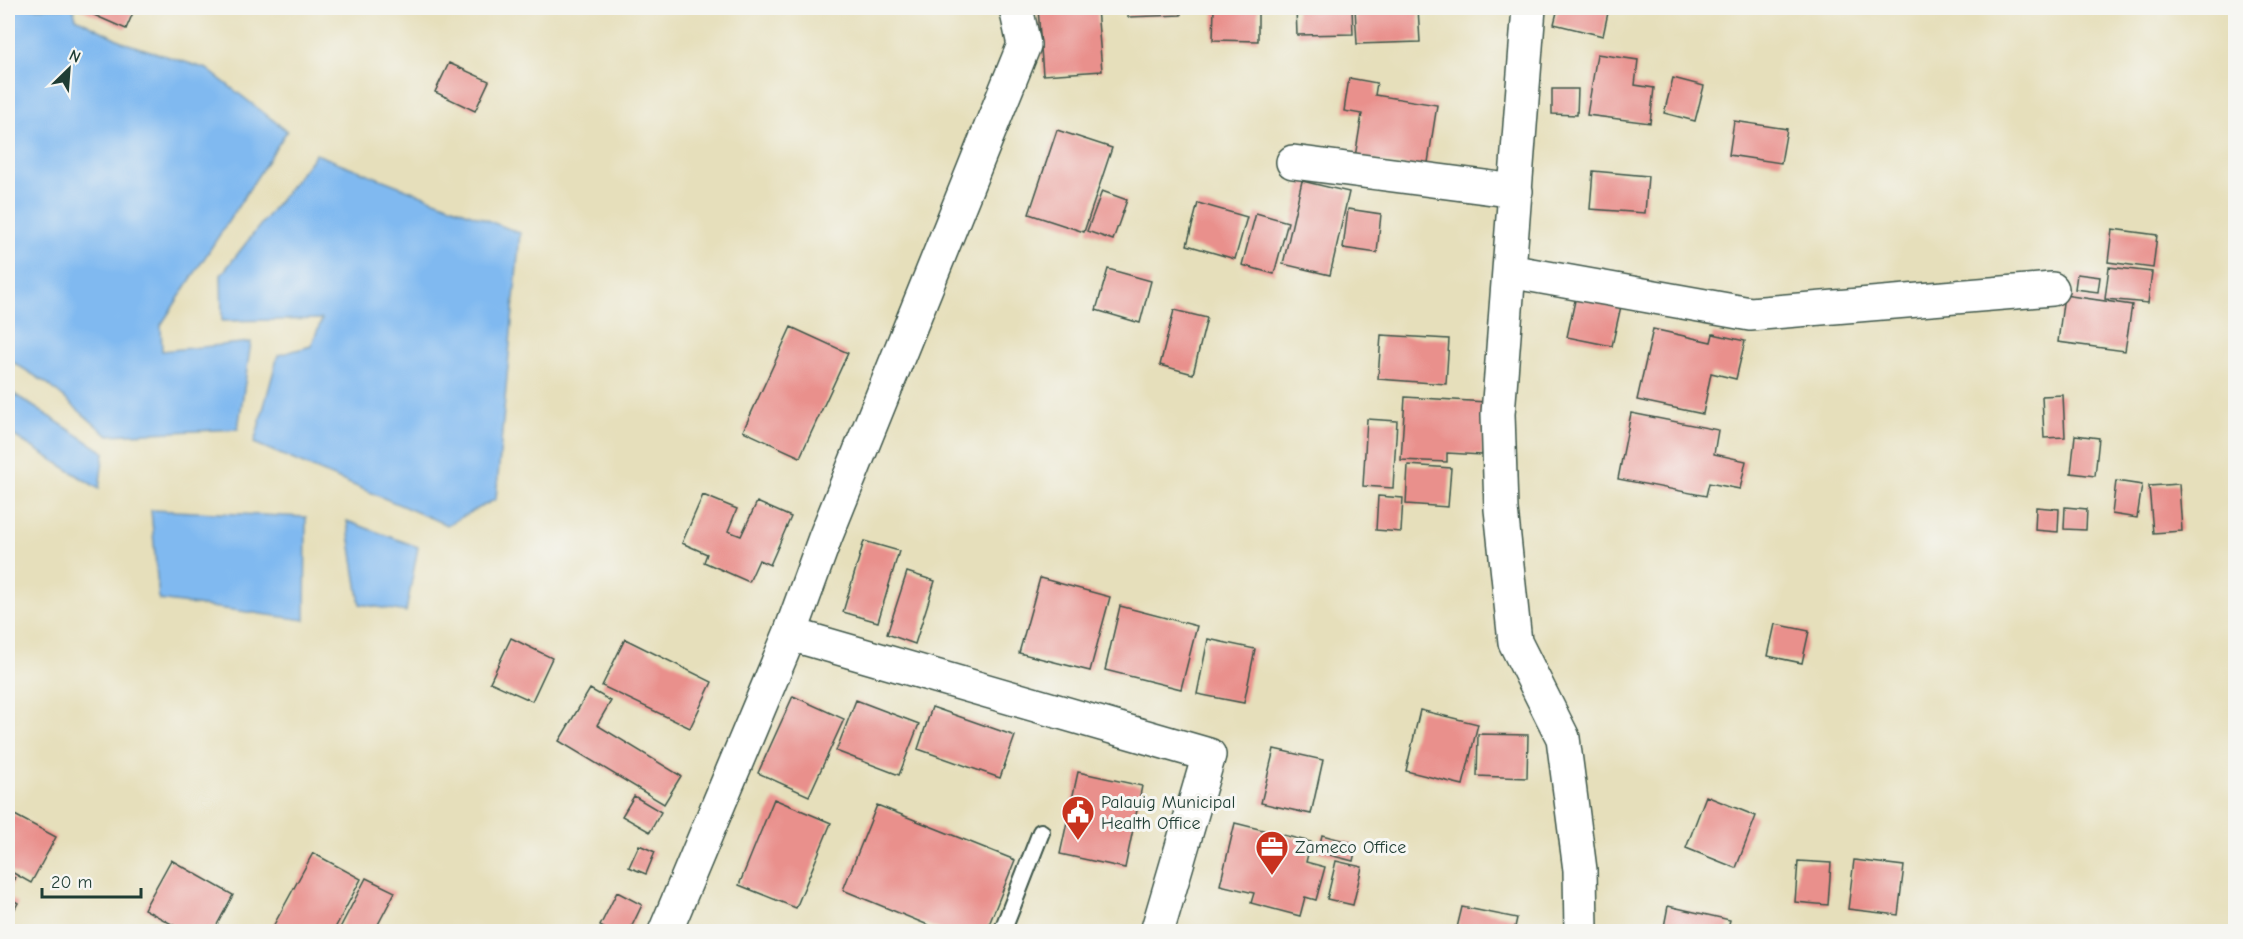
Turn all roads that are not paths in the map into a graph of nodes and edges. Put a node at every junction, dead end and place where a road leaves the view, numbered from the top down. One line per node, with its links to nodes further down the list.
1 (1016, 8): 7 (street)
2 (1529, 8): 4 (street)
3 (1293, 162): 4 (street)
4 (1516, 191): 5 (street)
5 (1509, 271): 6 (street); 12 (street)
6 (2052, 290)
7 (790, 634): 9 (street); 11 (street)
8 (1041, 832): 10 (lane)
9 (665, 932)
10 (1002, 932)
11 (1157, 932)
12 (1581, 932)

